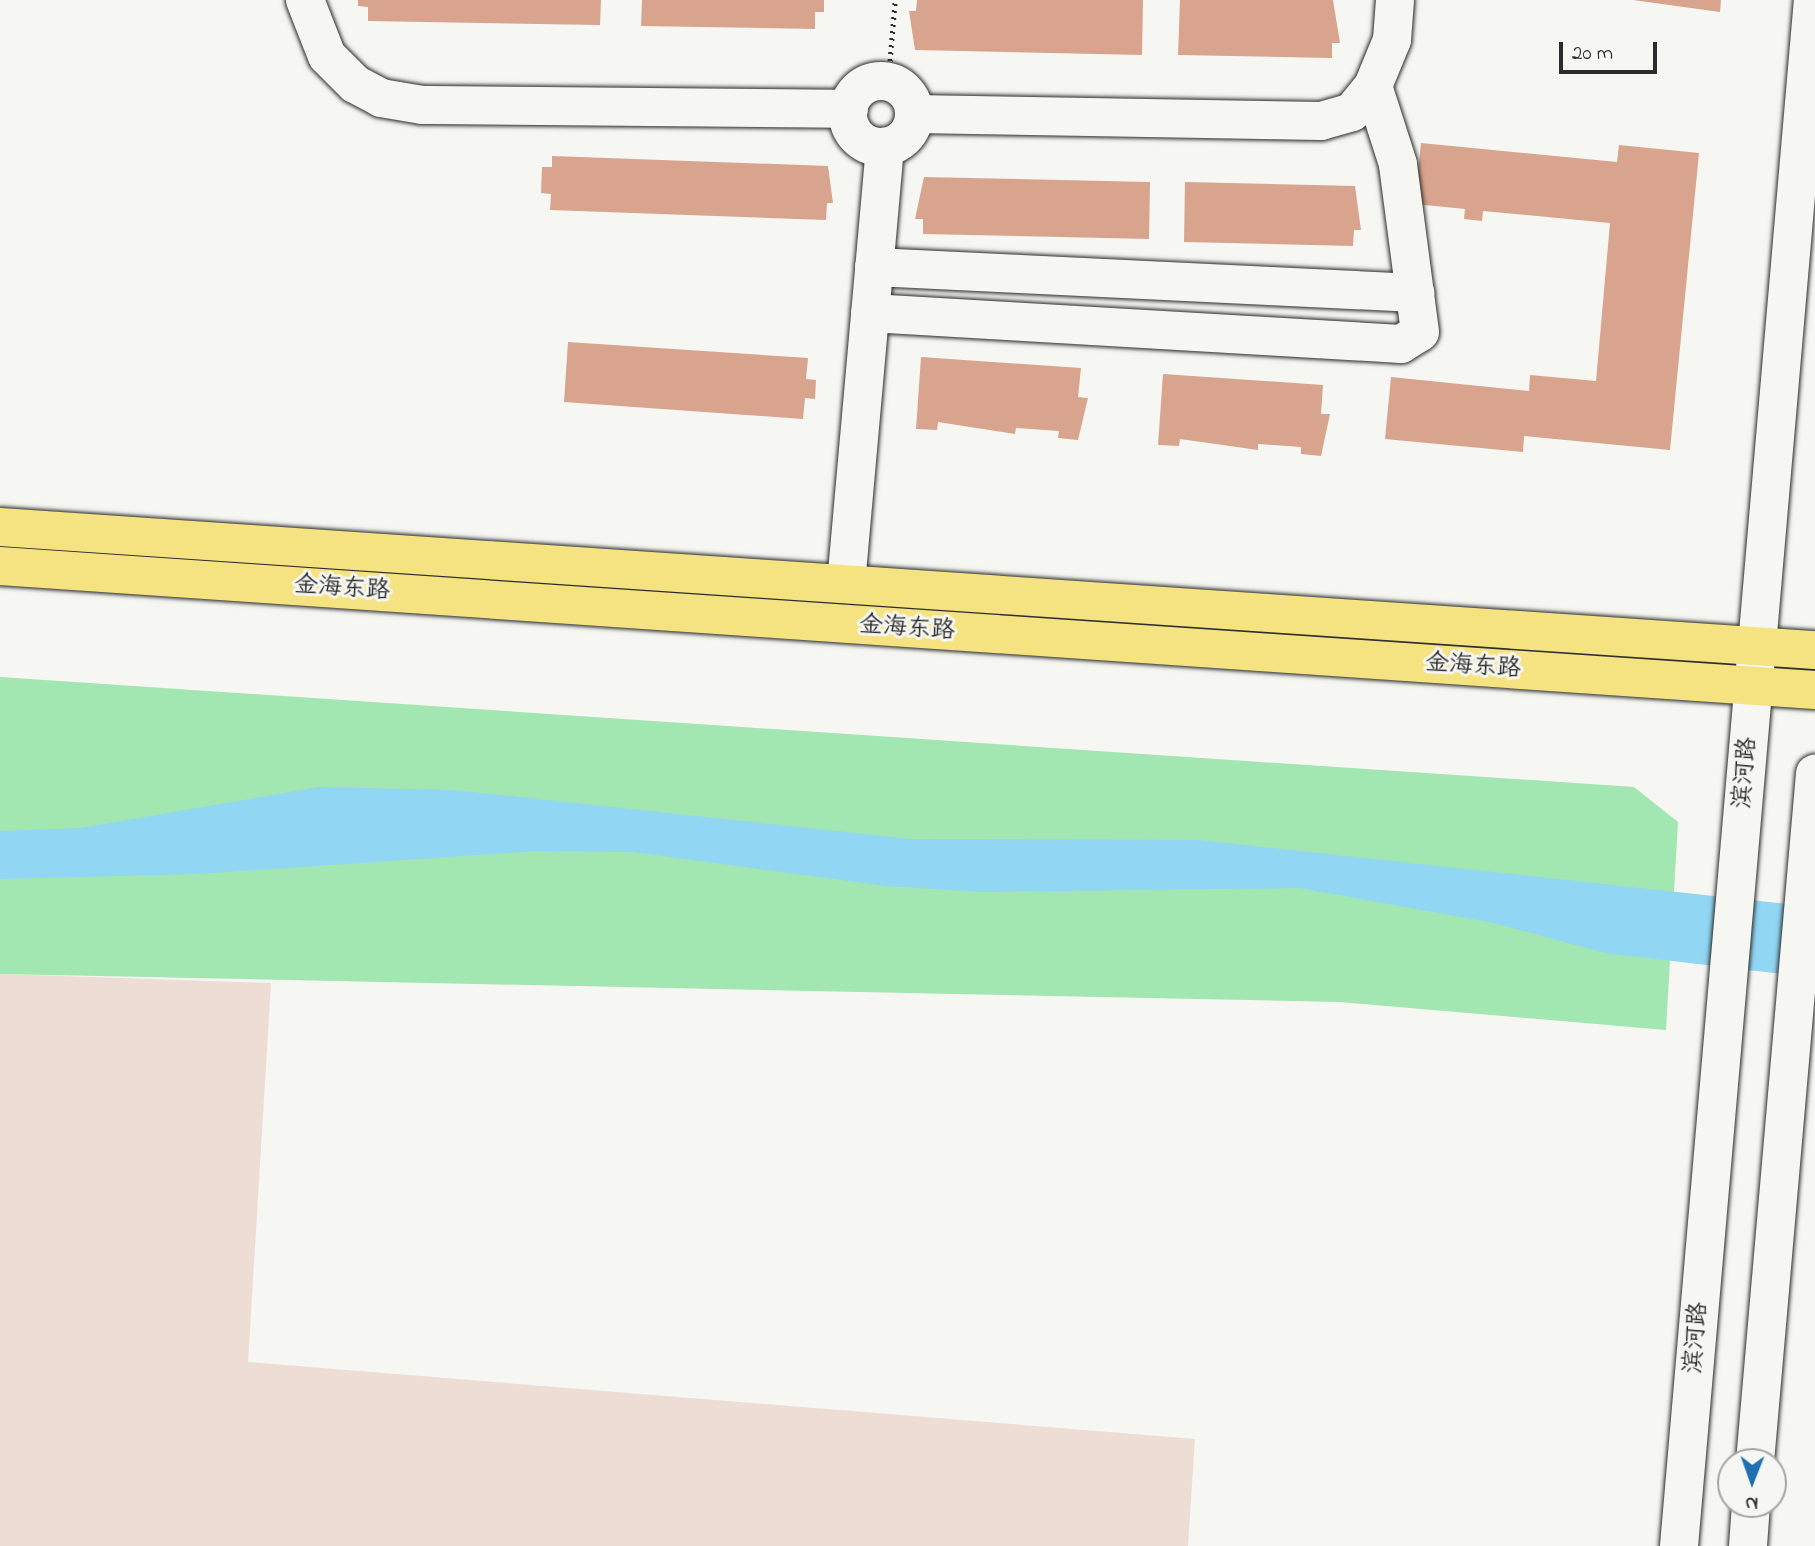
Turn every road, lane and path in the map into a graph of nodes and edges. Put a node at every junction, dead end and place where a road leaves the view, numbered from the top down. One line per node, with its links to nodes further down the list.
1 (304, 0): 7 (street)
2 (895, 0): 5 (path)
3 (1395, 0): 6 (street)
4 (1813, 0): 16 (street, 滨河路)
5 (888, 82): 7 (street); 8 (street)
6 (1373, 86): 8 (street); 11 (street)
7 (849, 109): 9 (street)
8 (914, 114): 9 (street)
9 (885, 147): 10 (street)
10 (874, 267): 11 (street); 12 (street)
11 (1415, 293): 12 (street)
12 (870, 313): 15 (street)
13 (0, 527): 15 (main road, 金海东路)
14 (0, 566): 18 (main road, 金海东路)
15 (846, 584): 16 (main road, 金海东路)
16 (1757, 646): 17 (main road, 金海东路); 18 (street, 滨河路)
17 (1815, 650)
18 (1753, 686): 19 (main road, 金海东路); 23 (street, 滨河路)
19 (1815, 690)
20 (1815, 774): 21 (street)
21 (1756, 1448)
22 (1750, 1518): 24 (street)
23 (1679, 1546)
24 (1748, 1546)

